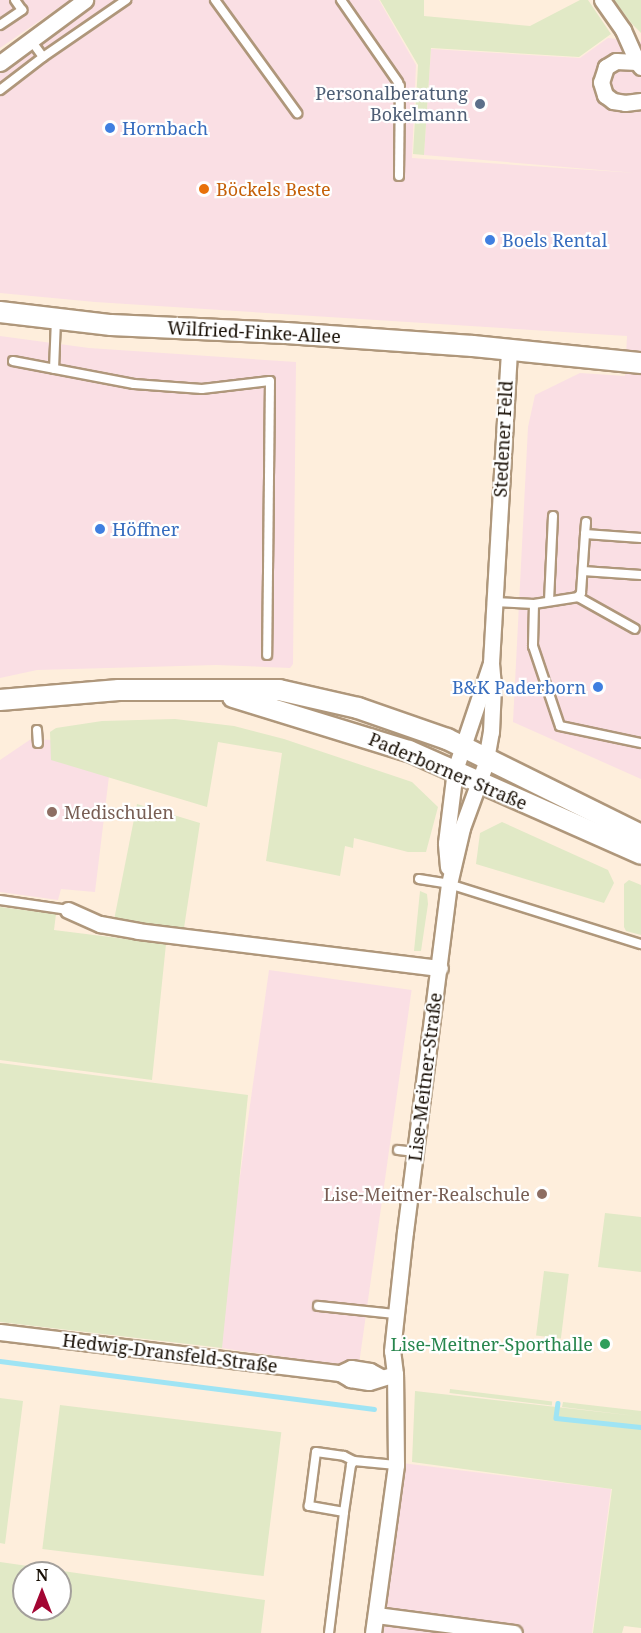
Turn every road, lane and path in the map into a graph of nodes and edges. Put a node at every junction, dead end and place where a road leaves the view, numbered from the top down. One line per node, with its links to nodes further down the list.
1 (15, 0): 7 (lane)
2 (85, 0): 8 (street)
3 (126, 0): 9 (lane)
4 (215, 0): 14 (lane)
5 (341, 0): 15 (lane)
6 (602, 0): 11 (street)
7 (0, 25)
8 (30, 39): 9 (lane); 10 (street)
9 (43, 57): 12 (lane)
10 (0, 63)
11 (639, 64): 13 (street)
12 (0, 90)
13 (641, 101)
14 (297, 113)
15 (399, 176)
16 (0, 312): 17 (street, Wilfried-Finke-Allee)
17 (57, 319): 18 (street, Wilfried-Finke-Allee); 21 (lane)
18 (509, 349): 20 (street); 30 (street, Stedener Feld)
19 (13, 361): 21 (lane)
20 (641, 363)
21 (54, 369): 33 (lane)
22 (553, 516): 29 (lane)
23 (586, 522): 24 (lane)
24 (585, 534): 25 (lane); 26 (lane)
25 (641, 538)
26 (583, 571): 27 (lane); 28 (lane)
27 (641, 575)
28 (578, 597): 29 (lane); 32 (lane)
29 (549, 601): 31 (lane)
30 (495, 602): 31 (lane); 34 (street, Stedener Feld)
31 (534, 604): 39 (lane)
32 (634, 629)
33 (267, 655)
34 (491, 663): 40 (street, Stedener Feld); 41 (street, Stedener Feld)
35 (216, 692): 36 (street, Paderborner Straße); 40 (street, Paderborner Straße); 42 (street, Paderborner Straße)
36 (0, 700)
37 (37, 730): 38 (lane)
38 (38, 743)
39 (641, 743)
40 (463, 746): 41 (street, Paderborner Straße); 42 (street, Lise-Meitner-Straße)
41 (487, 757): 43 (street, Stedener Feld); 44 (street, Paderborner Straße)
42 (456, 770): 43 (street, Paderborner Straße); 47 (street, Lise-Meitner-Straße)
43 (478, 781): 45 (street, Paderborner Straße); 47 (street, Lise-Meitner-Straße)
44 (641, 835)
45 (641, 854)
46 (419, 879): 47 (lane)
47 (449, 884): 50 (lane); 51 (street, Lise-Meitner-Straße)
48 (0, 900): 49 (lane, Lise-Meitner-Straße)
49 (68, 910): 51 (street, Lise-Meitner-Straße)
50 (641, 944)
51 (440, 968): 53 (street, Lise-Meitner-Straße)
52 (398, 1150): 53 (lane)
53 (416, 1152): 55 (street, Lise-Meitner-Straße)
54 (318, 1306): 55 (lane)
55 (396, 1314): 57 (street, Lise-Meitner-Straße)
56 (0, 1332): 57 (street, Hedwig-Dransfeld-Straße)
57 (388, 1376): 59 (street, Lise-Meitner-Straße)
58 (354, 1461): 59 (lane); 60 (lane); 60 (lane)
59 (396, 1465): 61 (street, Lise-Meitner-Straße)
60 (344, 1512): 62 (lane)
61 (376, 1616): 63 (street, Lise-Meitner-Straße); 64 (street)
62 (329, 1633)
63 (373, 1633)
64 (514, 1633)

